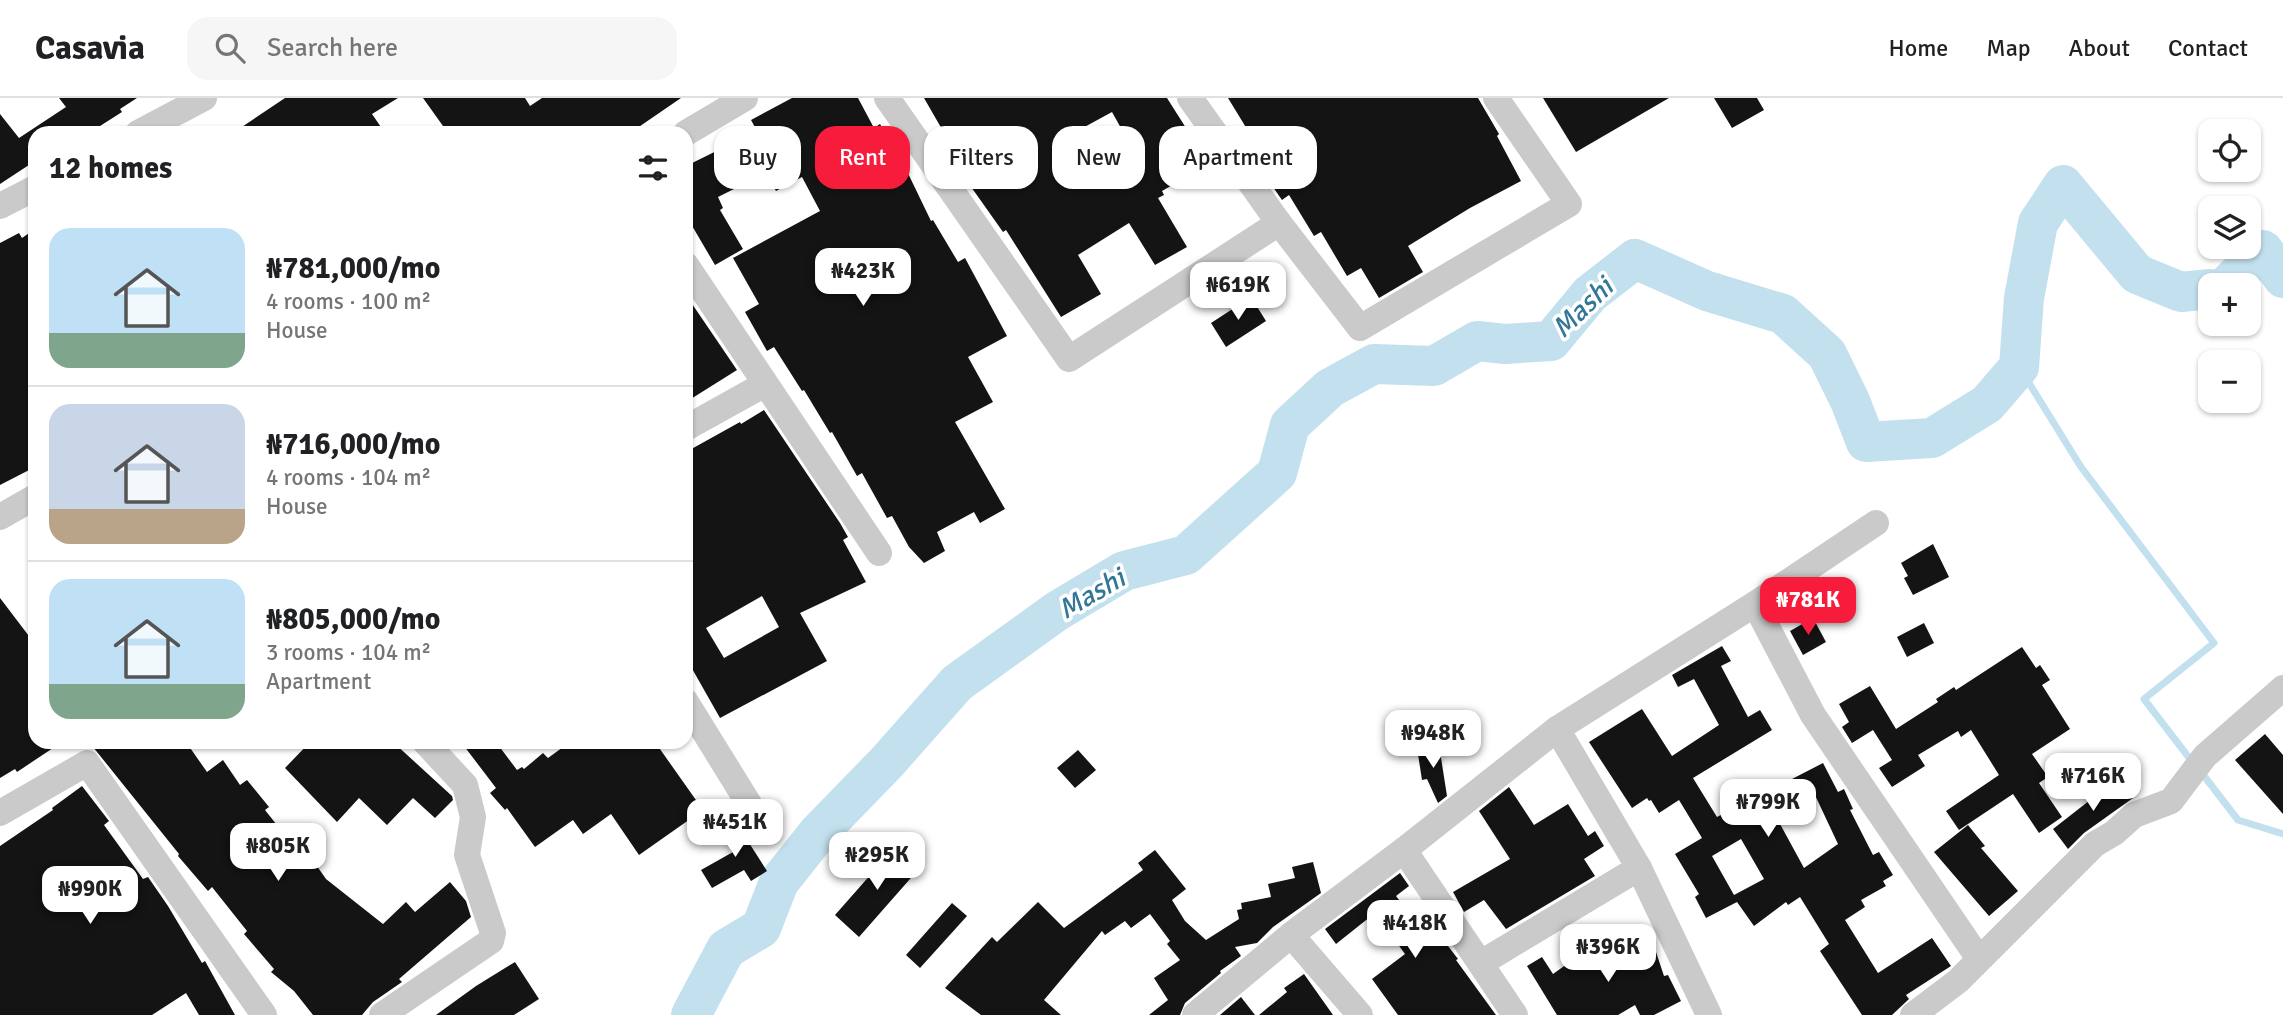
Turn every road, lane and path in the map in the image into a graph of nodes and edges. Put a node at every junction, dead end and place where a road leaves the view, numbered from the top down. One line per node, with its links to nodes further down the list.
1 (204, 98): 6 (street)
2 (745, 98): 7 (street)
3 (887, 98): 10 (street)
4 (1190, 98): 10 (street)
5 (1496, 98): 10 (street)
6 (151, 126)
7 (693, 129)
8 (28, 192): 9 (street)
9 (0, 206)
10 (1279, 223)
11 (693, 276): 12 (street)
12 (765, 384): 13 (street); 17 (street)
13 (693, 424)
14 (28, 501): 15 (street)
15 (0, 517)
16 (1876, 523): 18 (street)
17 (879, 553)
18 (1755, 604): 21 (street); 28 (street)
19 (2283, 688): 28 (street)
20 (693, 713): 24 (street)
21 (1557, 729): 25 (street); 26 (street)
22 (432, 749): 31 (street)
23 (0, 813): 30 (street)
24 (754, 813)
25 (1404, 850): 27 (street); 29 (street)
26 (1639, 868): 29 (street); 35 (street)
27 (1290, 935): 32 (street); 33 (street)
28 (1979, 959): 36 (street)
29 (1481, 963): 34 (street)
30 (264, 1015)
31 (382, 1015)
32 (1195, 1015)
33 (1360, 1015)
34 (1515, 1015)
35 (1709, 1015)
36 (1913, 1015)

